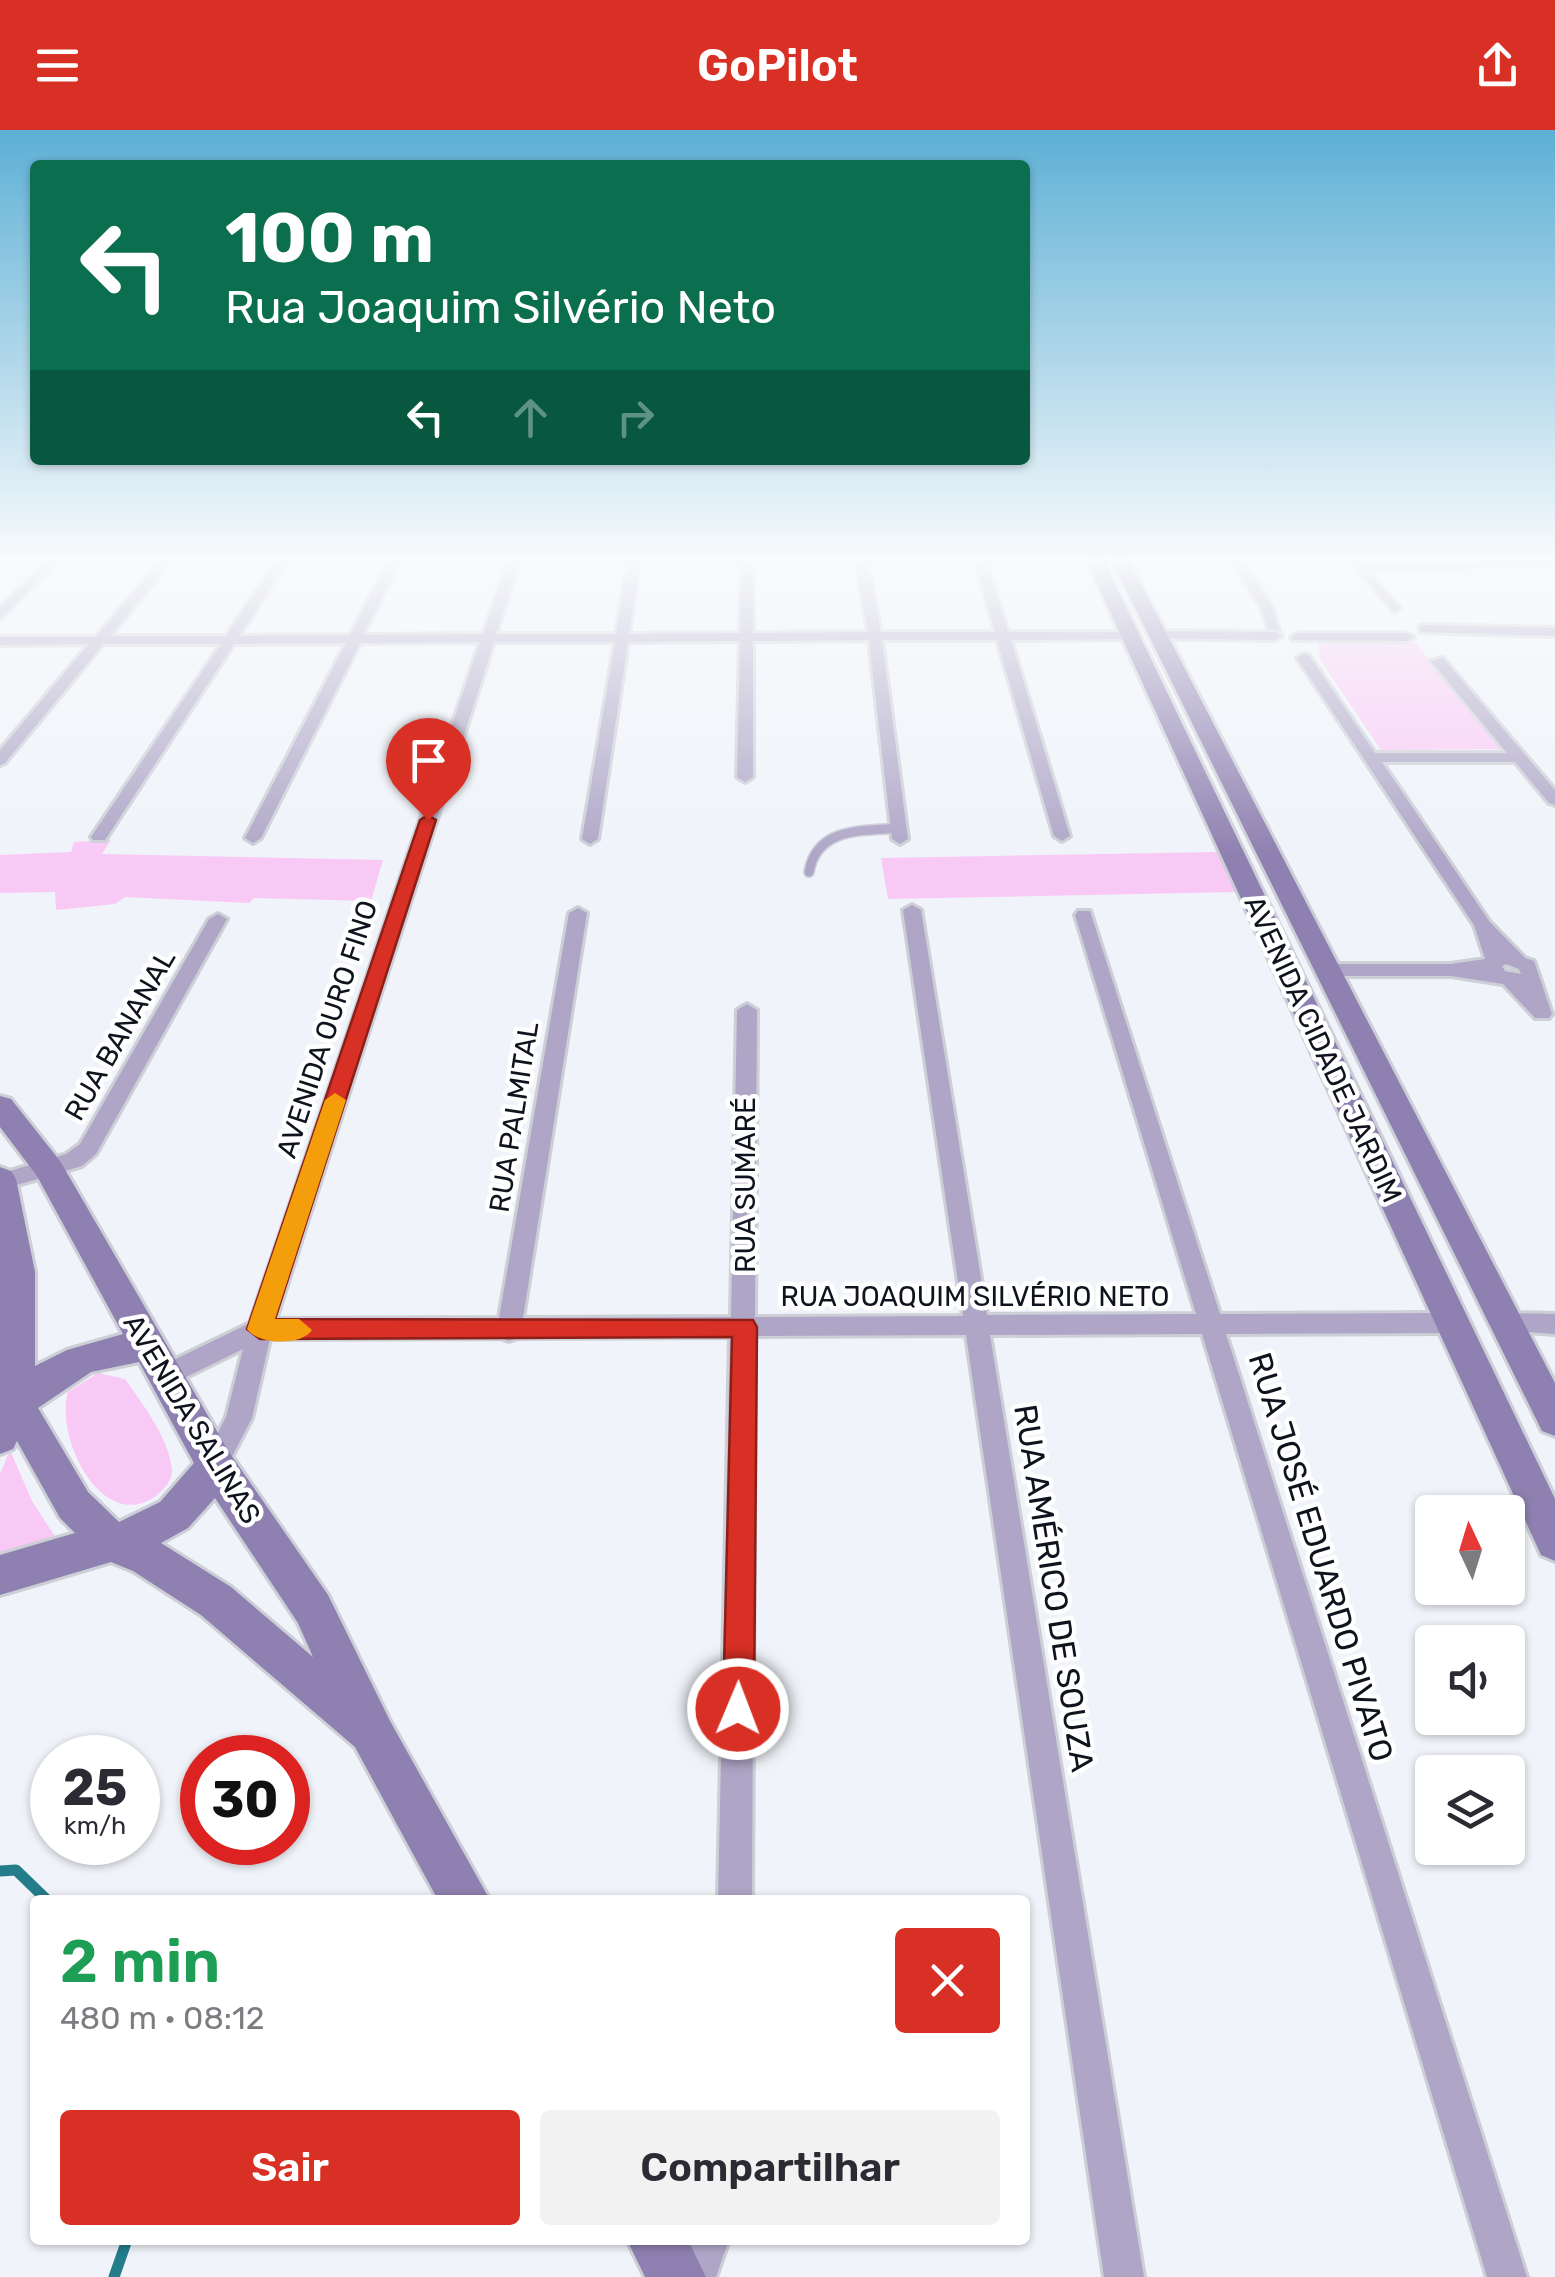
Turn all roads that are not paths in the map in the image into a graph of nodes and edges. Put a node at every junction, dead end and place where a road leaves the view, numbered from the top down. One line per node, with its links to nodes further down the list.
1 (88, 655): 16 (street)
2 (218, 655): 23 (street)
3 (348, 655): 24 (street)
4 (482, 655): 48 (street, AVENIDA OURO FINO)
5 (617, 655): 25 (street)
6 (747, 655): 17 (street)
7 (878, 655): 21 (street)
8 (1006, 655): 22 (street)
9 (1151, 655): 19 (main road, AVENIDA CIDADE JARDIM)
10 (1155, 655): 20 (main road, AVENIDA CIDADE JARDIM)
11 (1301, 655): 13 (street)
12 (1433, 655): 14 (street)
13 (1304, 658): 15 (street)
14 (1518, 757): 15 (street); 18 (street)
15 (1370, 758): 33 (street)
16 (0, 760)
17 (745, 776)
18 (1555, 800)
19 (1217, 814): 20 (main road); 38 (main road, AVENIDA CIDADE JARDIM)
20 (1247, 814): 32 (main road, AVENIDA CIDADE JARDIM)
21 (899, 834): 26 (lane)
22 (1062, 836)
23 (100, 837)
24 (253, 838)
25 (590, 839)
26 (808, 872)
27 (912, 910): 47 (street, RUA AMÉRICO DE SOUZA)
28 (578, 913): 49 (street, RUA PALMITAL)
29 (1084, 915): 45 (street, RUA JOSÉ EDUARDO PIVATO)
30 (218, 919): 40 (street, RUA BANANAL)
31 (1555, 963): 33 (street)
32 (1328, 970): 33 (street); 37 (main road, AVENIDA CIDADE JARDIM)
33 (1513, 970): 34 (street); 36 (street)
34 (1555, 972)
35 (746, 1010): 46 (street, RUA SUMARÉ)
36 (1555, 1033)
37 (1365, 1044): 38 (main road); 43 (main road, AVENIDA CIDADE JARDIM)
38 (1321, 1046): 42 (main road, AVENIDA CIDADE JARDIM)
39 (0, 1106): 40 (main road, AVENIDA SALINAS)
40 (49, 1169): 41 (street, RUA BANANAL); 50 (main road, AVENIDA SALINAS)
41 (0, 1180): 52 (main road)
42 (1450, 1323): 45 (street, RUA JOAQUIM SILVÉRIO NETO); 54 (main road, AVENIDA CIDADE JARDIM)
43 (1506, 1324): 44 (street); 51 (main road, AVENIDA CIDADE JARDIM)
44 (1555, 1324)
45 (1213, 1325): 47 (street, RUA JOAQUIM SILVÉRIO NETO); 65 (street, RUA JOSÉ EDUARDO PIVATO)
46 (744, 1327): 47 (street, RUA JOAQUIM SILVÉRIO NETO); 49 (street, RUA JOAQUIM SILVÉRIO NETO); 59 (street, RUA SUMARÉ)
47 (979, 1328): 64 (street, RUA AMÉRICO DE SOUZA)
48 (260, 1329): 49 (street, RUA JOAQUIM SILVÉRIO NETO); 50 (street); 53 (street, AVENIDA OURO FINO)
49 (509, 1330)
50 (155, 1362): 52 (main road); 53 (main road, AVENIDA SALINAS)
51 (1555, 1420)
52 (8, 1421): 55 (main road, AVENIDA SALINAS)
53 (215, 1464): 55 (main road); 57 (main road, AVENIDA SALINAS)
54 (1555, 1542)
55 (114, 1544): 56 (main road); 57 (main road, AVENIDA SALINAS)
56 (0, 1575)
57 (374, 1738): 58 (main road, AVENIDA SALINAS)
58 (462, 1895)
59 (735, 1895)
60 (659, 2245): 62 (main road)
61 (707, 2245): 63 (street)
62 (677, 2277)
63 (696, 2277)
64 (1124, 2277)
65 (1507, 2277)

